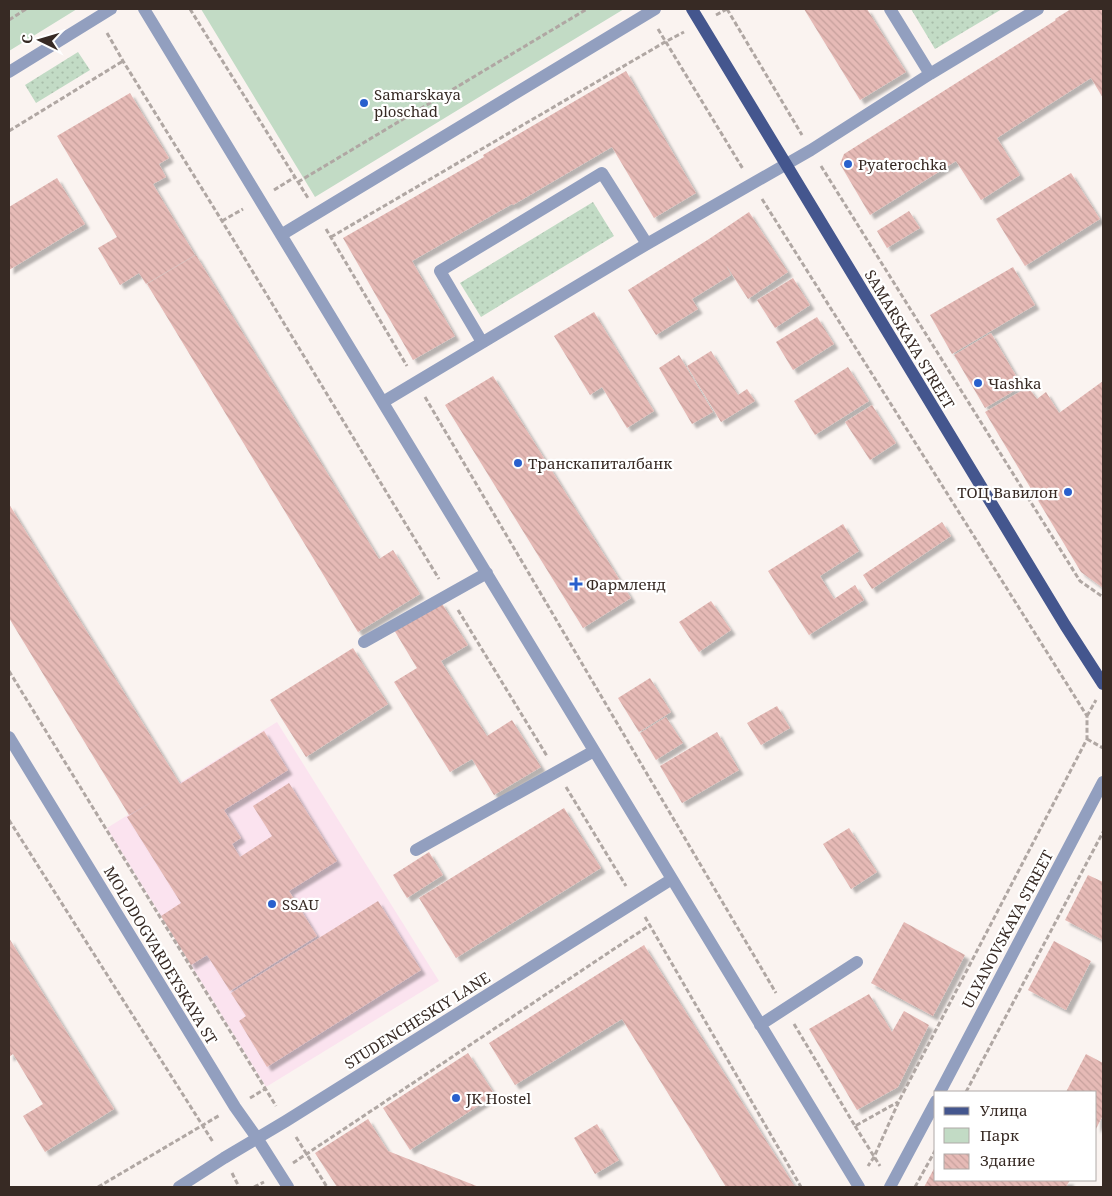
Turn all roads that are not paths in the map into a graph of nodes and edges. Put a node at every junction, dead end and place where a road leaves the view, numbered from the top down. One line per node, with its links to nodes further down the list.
1 (111, 9): 7 (street)
2 (144, 9): 10 (street)
3 (692, 9): 9 (main road, SAMARSKAYA STREET)
4 (890, 9): 8 (street)
5 (1038, 9): 8 (street)
6 (652, 11): 10 (street)
7 (9, 72)
8 (930, 74): 9 (street)
9 (786, 164): 11 (street); 16 (main road, SAMARSKAYA STREET)
10 (282, 234): 13 (street)
11 (647, 244): 12 (street); 12 (street)
12 (482, 342): 13 (street)
13 (383, 402): 14 (street)
14 (486, 573): 15 (street); 19 (street)
15 (364, 642)
16 (1103, 684)
17 (9, 738): 18 (street, MOLODOGVARDEYSKAYA ST)
18 (12, 751): 27 (street, MOLODOGVARDEYSKAYA ST)
19 (594, 751): 21 (street); 22 (street)
20 (1103, 782): 25 (street, ULYANOVSKAYA STREET)
21 (416, 850)
22 (672, 879): 24 (street); 27 (street, STUDENCHESKIY LANE)
23 (857, 962): 24 (street)
24 (760, 1025): 28 (street)
25 (941, 1091)
26 (934, 1105): 29 (street)
27 (257, 1138): 30 (street, STUDENCHESKIY LANE); 31 (street, MOLODOGVARDEYSKAYA ST)
28 (858, 1185)
29 (891, 1186)
30 (178, 1187)
31 (288, 1187)

